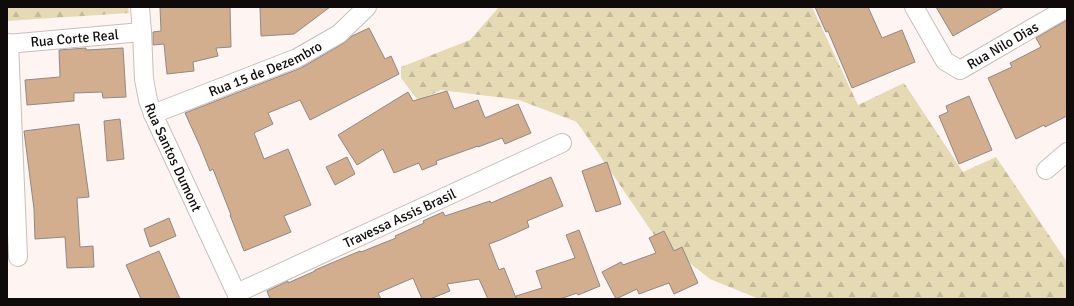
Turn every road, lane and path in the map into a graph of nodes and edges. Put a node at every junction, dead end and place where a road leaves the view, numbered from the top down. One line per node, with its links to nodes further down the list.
1 (140, 7): 5 (street, Rua Santos Dumont)
2 (367, 7): 7 (street, Rua 15 de Dezembro)
3 (914, 7): 4 (street, Rua Nilo Dias)
4 (1067, 8)
5 (142, 32): 6 (street, Rua Corte Real); 7 (street, Rua Santos Dumont)
6 (8, 44): 11 (street)
7 (153, 114): 12 (street, Rua Santos Dumont)
8 (562, 143): 12 (street, Travessa Assis Brasil)
9 (1067, 152): 10 (street)
10 (1046, 170)
11 (18, 256)
12 (238, 296)

